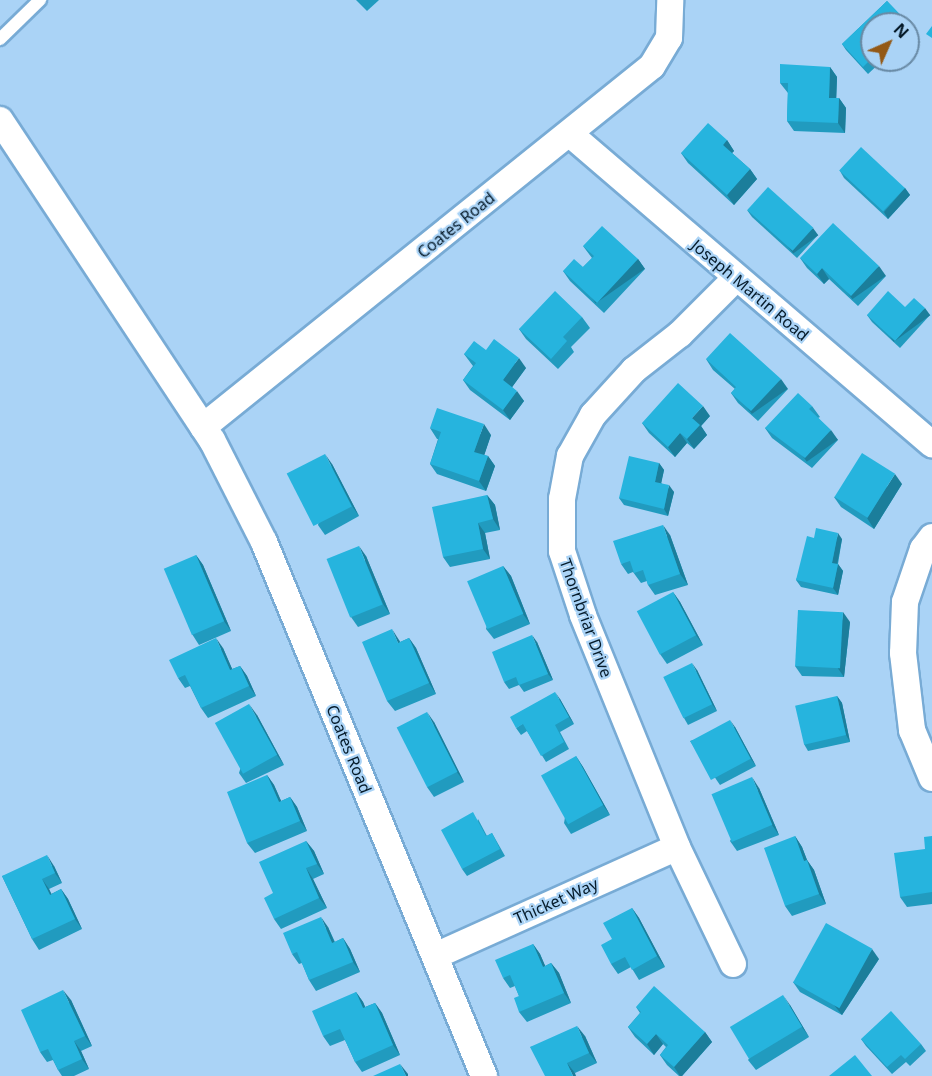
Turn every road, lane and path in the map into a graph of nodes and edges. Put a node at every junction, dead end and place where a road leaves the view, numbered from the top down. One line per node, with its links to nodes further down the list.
1 (40, 0): 3 (lane)
2 (670, 0): 5 (street, Coates Road)
3 (0, 39)
4 (0, 120): 7 (street, Coates Road)
5 (570, 135): 6 (street, Joseph Martin Road); 7 (street, Coates Road)
6 (736, 278): 8 (street, Joseph Martin Road); 11 (street, Thornbriar Drive)
7 (203, 427): 12 (street, Coates Road)
8 (932, 444)
9 (932, 537): 10 (street)
10 (932, 778)
11 (677, 847): 12 (street, Thicket Way); 13 (street, Thornbriar Drive)
12 (435, 956): 14 (street, Coates Road)
13 (733, 964)
14 (484, 1076)

